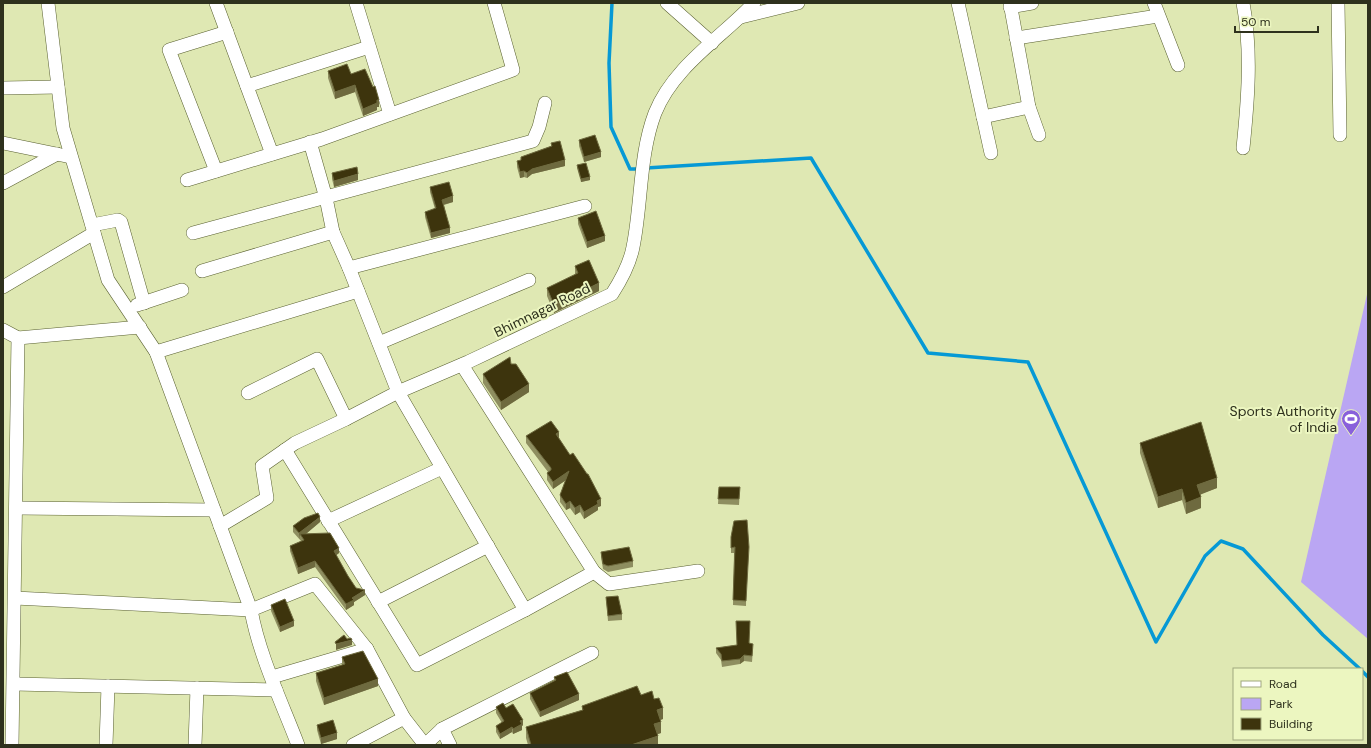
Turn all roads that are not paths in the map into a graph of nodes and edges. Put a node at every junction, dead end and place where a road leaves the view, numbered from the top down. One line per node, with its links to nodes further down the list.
1 (48, 3): 21 (street)
2 (494, 3): 25 (street)
3 (667, 3): 17 (street)
4 (798, 3): 14 (street)
5 (958, 3): 26 (street)
6 (1032, 3): 12 (street)
7 (1243, 3): 31 (street)
8 (1338, 3): 27 (street)
9 (221, 4): 15 (street)
10 (358, 4): 18 (street)
11 (751, 4): 14 (street, Bhimnagar Road)
12 (1010, 5): 16 (street)
13 (1156, 9): 16 (street); 19 (street)
14 (741, 17): 17 (street, Bhimnagar Road)
15 (227, 32): 20 (street); 36 (street)
16 (1016, 38): 24 (street)
17 (712, 43): 57 (street, Bhimnagar Road)
18 (369, 47): 20 (street); 25 (street)
19 (1178, 64)
20 (247, 86): 34 (street)
21 (58, 87): 22 (street); 35 (street)
22 (3, 88)
23 (544, 103): 39 (street)
24 (1029, 107): 26 (street); 28 (street)
25 (390, 114): 29 (street)
26 (983, 117): 32 (street)
27 (1340, 134)
28 (1039, 135)
29 (310, 142): 34 (street); 39 (street)
30 (3, 143): 33 (street)
31 (1243, 148)
32 (991, 153)
33 (57, 154): 35 (street); 38 (street)
34 (272, 154): 36 (street)
35 (71, 157): 41 (street)
36 (216, 171): 37 (street)
37 (187, 180)
38 (3, 184)
39 (326, 198): 42 (street); 43 (street)
40 (585, 206): 44 (street)
41 (93, 229): 47 (street); 50 (street); 51 (street)
42 (332, 232): 44 (street); 45 (street)
43 (193, 233)
44 (349, 268): 49 (street)
45 (202, 271)
46 (529, 280): 55 (street)
47 (3, 287)
48 (182, 290): 50 (street)
49 (358, 291): 55 (street); 56 (street)
50 (144, 303): 51 (street)
51 (127, 308): 52 (street)
52 (140, 327): 54 (street); 56 (street)
53 (3, 330): 54 (street)
54 (18, 338): 63 (street)
55 (379, 343): 58 (street)
56 (156, 352): 64 (street)
57 (462, 365): 58 (street, Bhimnagar Road); 69 (street)
58 (398, 392): 60 (street, Bhimnagar Road); 62 (street)
59 (248, 393): 60 (street)
60 (346, 419): 61 (street, Bhimnagar Road)
61 (285, 450): 65 (street); 66 (street, Bhimnagar Road)
62 (442, 468): 65 (street); 67 (street)
63 (16, 508): 64 (street); 70 (street)
64 (214, 510): 66 (street)
65 (328, 521): 71 (street)
66 (220, 526): 72 (street)
67 (488, 546): 71 (street); 73 (street)
68 (698, 571): 69 (street)
69 (594, 572): 73 (street)
70 (15, 598): 72 (street); 77 (street)
71 (378, 602): 73 (street)
72 (251, 610): 74 (street); 76 (street)
73 (525, 610)
74 (366, 649): 76 (street); 81 (street)
75 (592, 653): 82 (street)
76 (272, 677): 80 (street)
77 (14, 684): 78 (street); 83 (street)
78 (108, 686): 79 (street); 84 (street)
79 (197, 688): 80 (street); 85 (street)
80 (276, 690): 86 (street)
81 (404, 718): 82 (street); 87 (street)
82 (442, 728): 88 (street)
83 (12, 745)
84 (106, 745)
85 (195, 745)
86 (298, 745)
87 (353, 745)
88 (450, 745)

